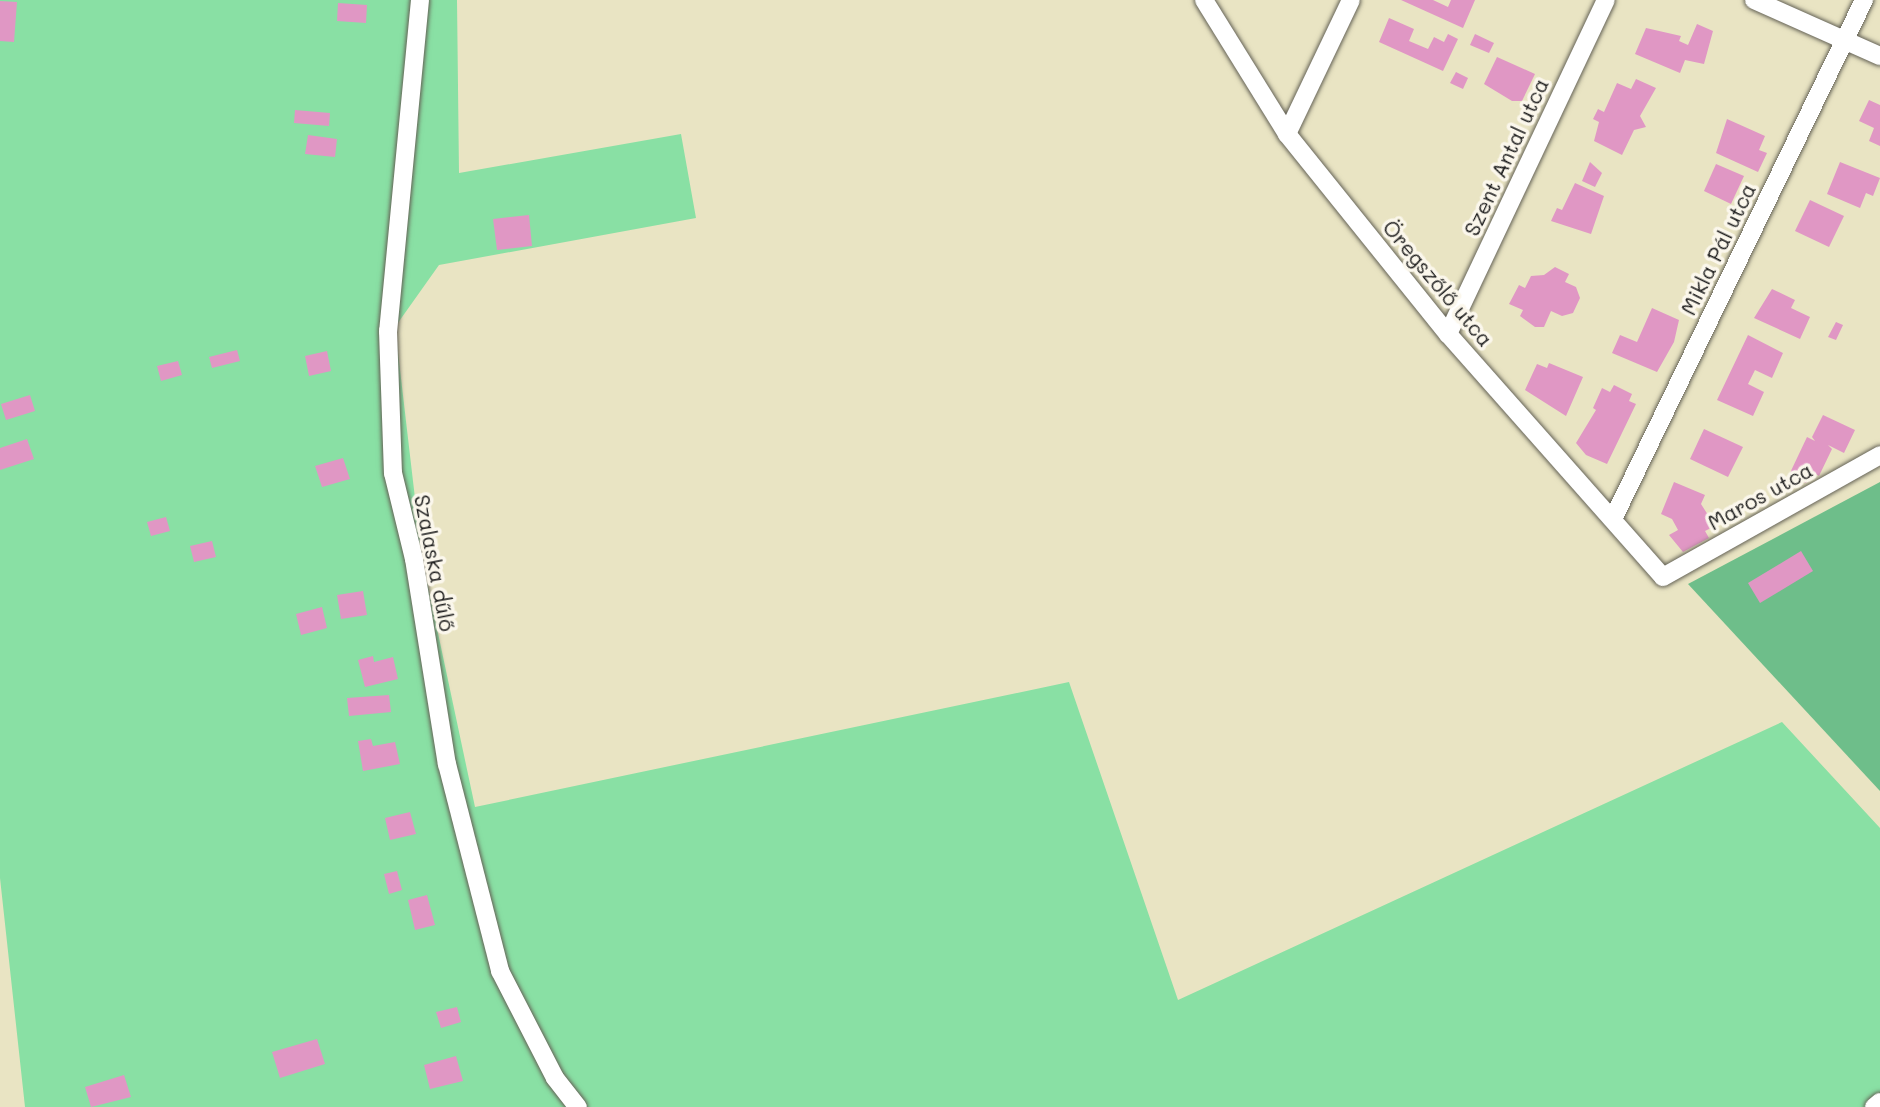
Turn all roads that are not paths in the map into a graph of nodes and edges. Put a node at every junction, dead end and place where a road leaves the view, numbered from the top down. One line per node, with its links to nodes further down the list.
1 (420, 0): 15 (street, Szalaska dűlő)
2 (1204, 0): 9 (street, Öregszőlő utca)
3 (1351, 0): 9 (street)
4 (1606, 0): 10 (street, Szent Antal utca)
5 (1754, 0): 7 (street)
6 (1864, 0): 7 (street, Mikla Pál utca)
7 (1844, 41): 8 (street); 12 (street, Mikla Pál utca)
8 (1880, 56)
9 (1287, 134): 10 (street, Öregszőlő utca)
10 (1448, 334): 12 (street, Öregszőlő utca)
11 (1880, 455): 13 (street, Maros utca)
12 (1613, 519): 13 (street, Öregszőlő utca)
13 (1663, 577)
14 (1880, 1102): 16 (street)
15 (578, 1107)
16 (1874, 1107)

